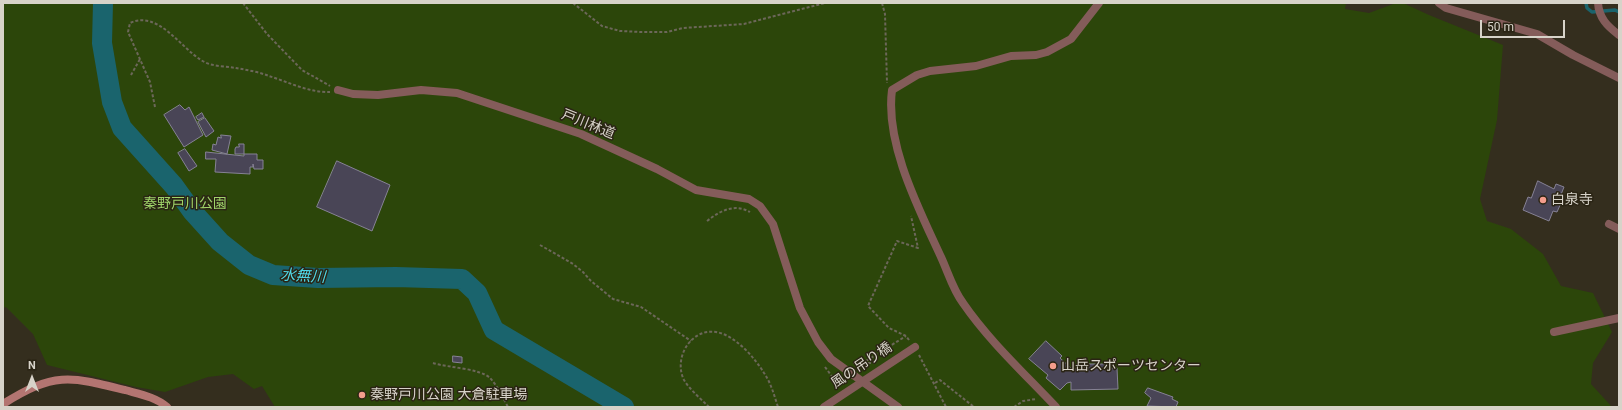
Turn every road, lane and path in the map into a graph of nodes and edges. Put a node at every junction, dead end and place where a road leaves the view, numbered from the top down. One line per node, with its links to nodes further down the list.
1 (243, 3): 13 (path)
2 (573, 3): 3 (path)
3 (825, 3)
4 (882, 3): 12 (path)
5 (1099, 3): 12 (street)
6 (1440, 3): 11 (street)
7 (1598, 3): 8 (street)
8 (1619, 35)
9 (140, 59): 10 (path); 13 (path); 14 (path)
10 (131, 75)
11 (1619, 78)
12 (892, 90): 44 (street)
13 (340, 91): 30 (street, 戸川林道)
14 (155, 107)
15 (910, 213): 23 (path)
16 (752, 214): 17 (path)
17 (707, 222)
18 (1608, 224): 19 (street)
19 (1619, 229)
20 (540, 245): 24 (path)
21 (1619, 318): 22 (street)
22 (1554, 332)
23 (906, 336): 25 (path); 26 (path)
24 (691, 341): 37 (path); 38 (path)
25 (910, 348): 31 (path); 39 (street, 風の吊り橋)
26 (864, 362): 28 (path); 30 (path); 30 (path)
27 (433, 363): 36 (path)
28 (880, 363)
29 (823, 364): 32 (path)
30 (848, 370): 40 (street, 戸川林道)
31 (935, 383): 41 (path); 42 (path)
32 (839, 387)
33 (1023, 401): 43 (path)
34 (3, 404): 35 (main road)
35 (167, 407)
36 (508, 407)
37 (709, 407)
38 (778, 407)
39 (824, 407)
40 (898, 407)
41 (946, 407)
42 (974, 407)
43 (1014, 407)
44 (1056, 407)

